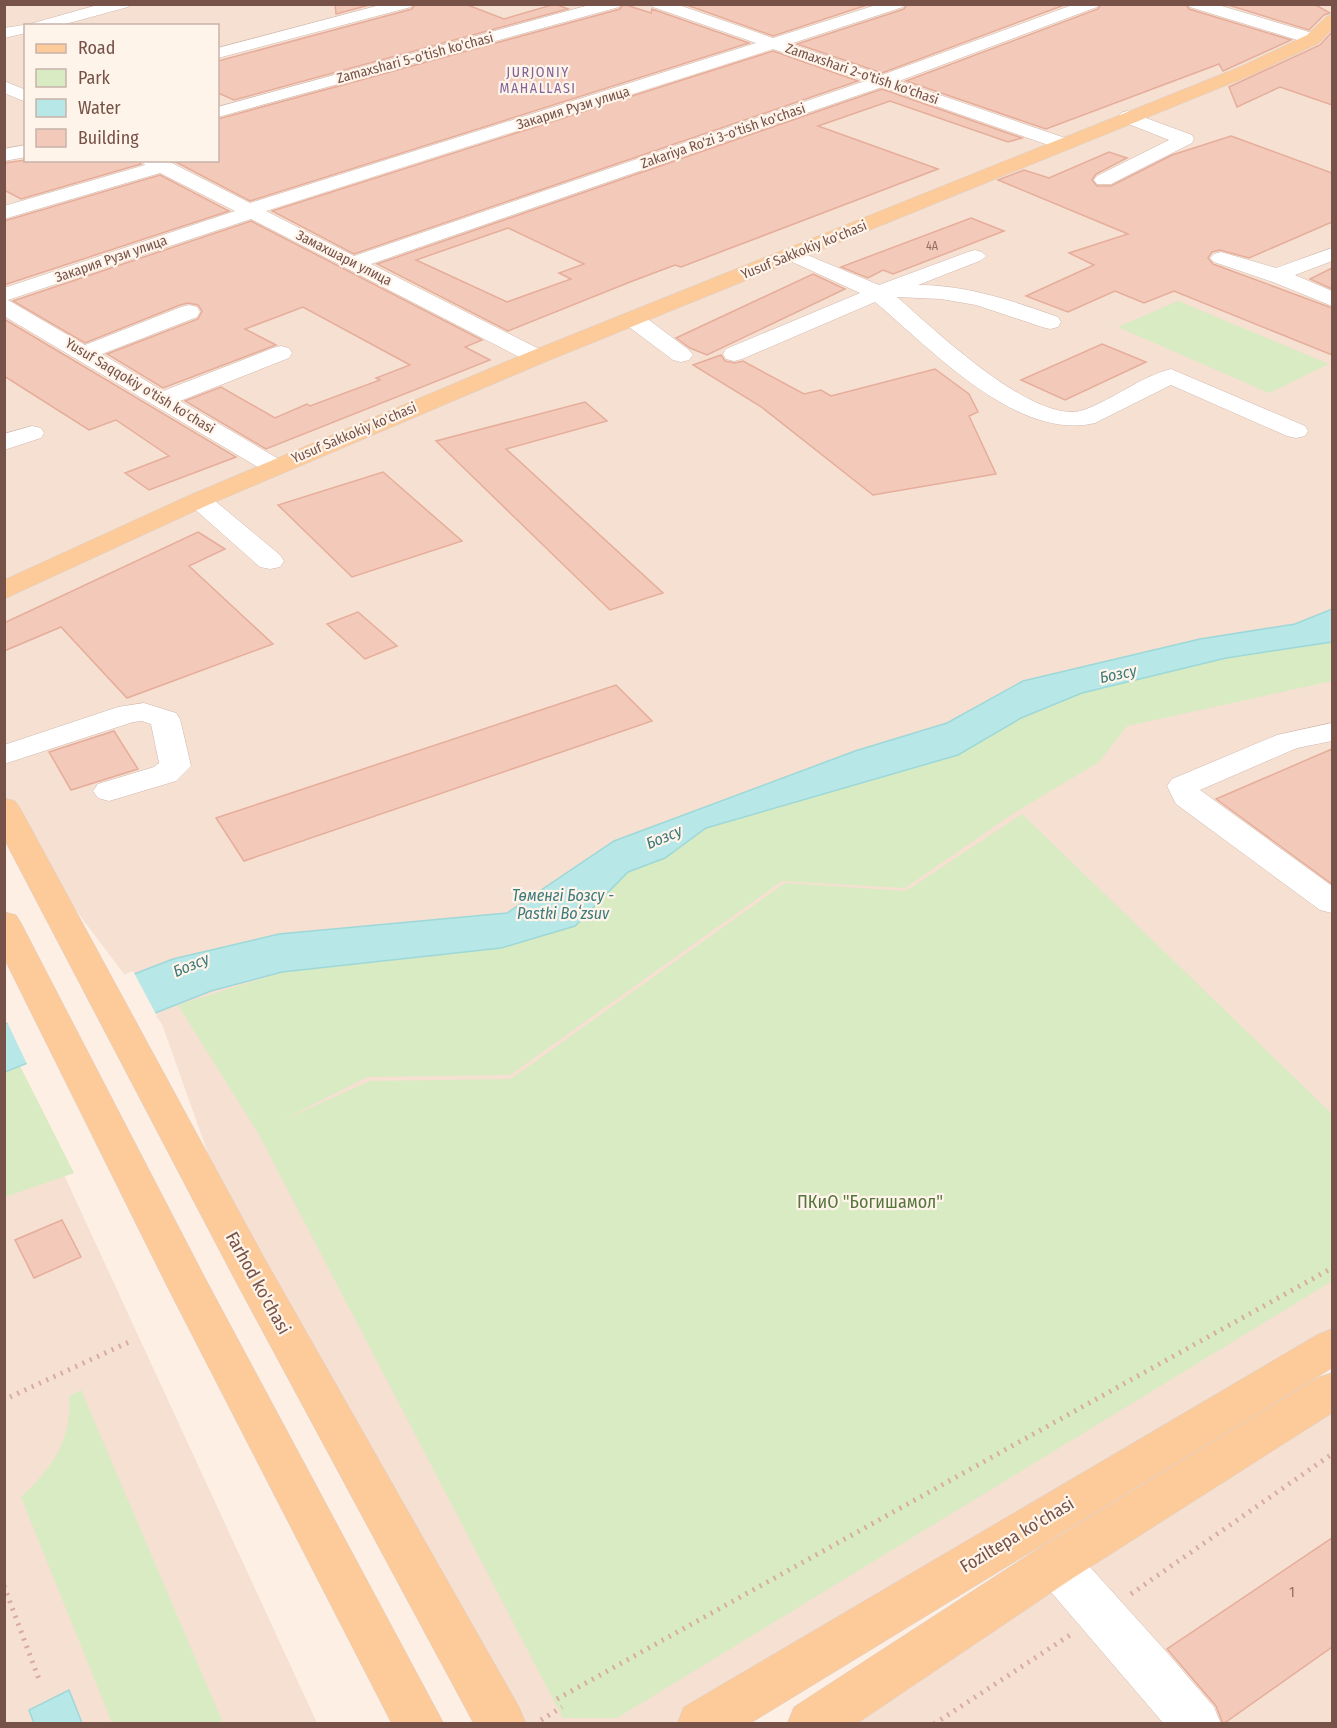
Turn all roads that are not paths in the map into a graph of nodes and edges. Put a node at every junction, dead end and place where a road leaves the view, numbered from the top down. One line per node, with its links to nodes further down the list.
1 (122, 4): 9 (street)
2 (405, 4): 14 (street)
3 (613, 4): 18 (street, Zamaxshari 5-o'tish ko'chasi)
4 (659, 4): 13 (street, Zamaxshari 2-o'tish ko'chasi)
5 (897, 4): 13 (street, Закария Рузи улица)
6 (1091, 4): 15 (street, Zakariya Ro'zi 3-o'tish ko'chasi)
7 (1196, 4): 12 (street)
8 (1331, 23): 12 (main road, Yusuf Sakkokiy ko'chasi)
9 (45, 24)
10 (24, 28): 11 (street)
11 (4, 33)
12 (1313, 39): 19 (main road, Yusuf Sakkokiy ko'chasi)
13 (776, 44): 15 (street, Zamaxshari 2-o'tish ko'chasi); 25 (street, Закария Рузи улица)
14 (219, 53)
15 (883, 81): 20 (street, Zamaxshari 2-o'tish ko'chasi); 31 (street, Zakariya Ro'zi 3-o'tish ko'chasi)
16 (4, 86): 17 (street)
17 (24, 96)
18 (219, 112)
19 (1127, 117): 20 (main road, Yusuf Sakkokiy ko'chasi); 24 (street)
20 (1064, 144): 28 (main road, Yusuf Sakkokiy ko'chasi)
21 (24, 151): 22 (street)
22 (4, 155)
23 (155, 163): 25 (street, Замахшари улица); 26 (street)
24 (1104, 180)
25 (251, 211): 31 (street, Замахшари улица); 34 (street, Закария Рузи улица)
26 (4, 213)
27 (1332, 254): 32 (street)
28 (793, 255): 33 (street); 38 (main road, Yusuf Sakkokiy ko'chasi)
29 (975, 256): 33 (street)
30 (1221, 258): 32 (street)
31 (354, 263): 44 (street, Замахшари улица)
32 (1281, 277): 35 (street)
33 (878, 293): 39 (street); 42 (street); 46 (street)
34 (4, 295)
35 (1332, 299)
36 (4, 306): 40 (street, Yusuf Saqqokiy o'tish ko'chasi)
37 (189, 312): 40 (street)
38 (633, 319): 43 (street); 44 (main road, Yusuf Sakkokiy ko'chasi)
39 (1050, 322)
40 (84, 353): 45 (street, Yusuf Saqqokiy o'tish ko'chasi)
41 (281, 353): 45 (street)
42 (734, 354)
43 (681, 355)
44 (537, 357): 49 (main road, Yusuf Sakkokiy ko'chasi)
45 (163, 399): 49 (street, Yusuf Saqqokiy o'tish ko'chasi)
46 (1296, 431)
47 (32, 433): 48 (street)
48 (4, 443)
49 (274, 467): 50 (main road, Yusuf Sakkokiy ko'chasi); 52 (main road, Yusuf Sakkokiy ko'chasi)
50 (199, 500): 51 (street); 52 (main road, Yusuf Sakkokiy ko'chasi)
51 (270, 561)
52 (10, 586)
53 (1332, 732): 57 (street)
54 (4, 755): 55 (street)
55 (109, 791)
56 (13, 823): 62 (main road, Farhod ko'chasi)
57 (1332, 902)
58 (4, 922): 63 (main road)
59 (1332, 1347): 64 (main road, Foziltepa ko'chasi)
60 (1332, 1391): 61 (main road)
61 (1056, 1563): 65 (main road); 66 (street)
62 (521, 1722)
63 (420, 1724)
64 (702, 1724)
65 (812, 1724)
66 (1196, 1724)

